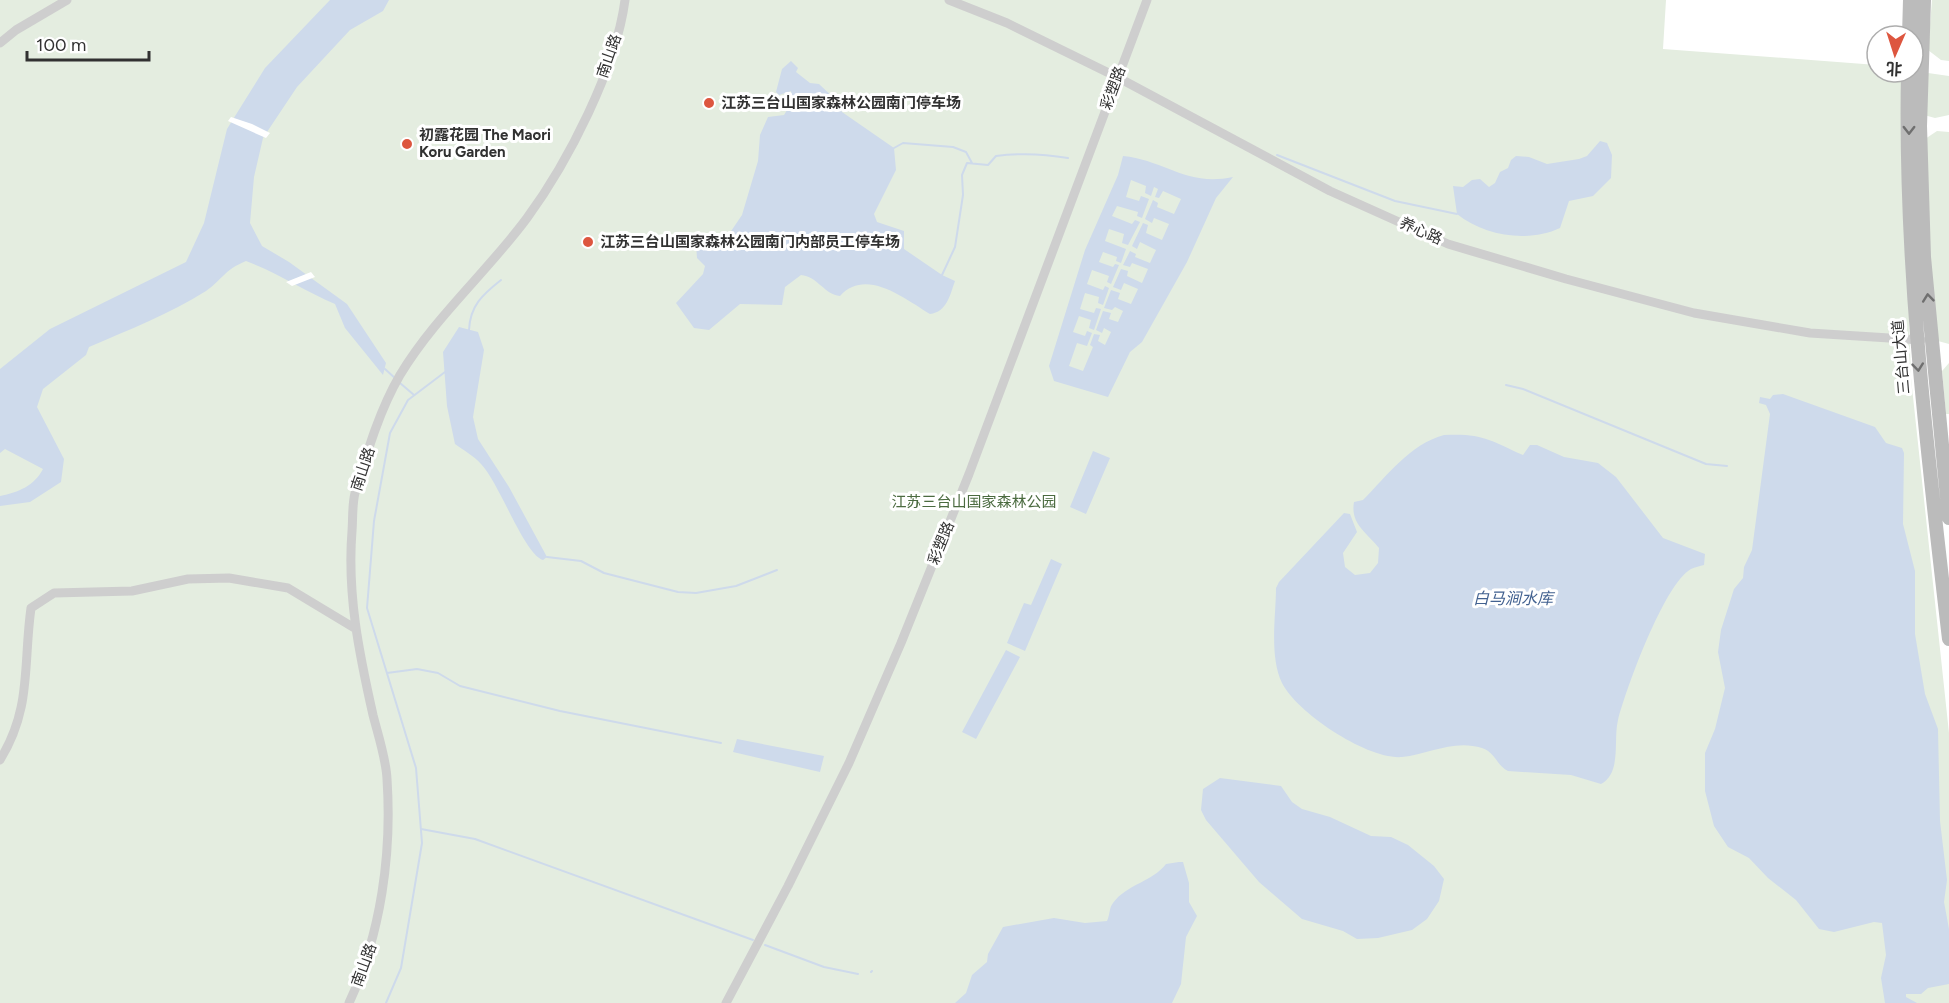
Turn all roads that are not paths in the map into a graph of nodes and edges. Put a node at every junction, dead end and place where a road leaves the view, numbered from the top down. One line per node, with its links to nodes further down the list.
1 (67, 0): 8 (street)
2 (625, 0): 14 (street, 南山路)
3 (949, 0): 9 (street, 养心路)
4 (1146, 0): 9 (street, 彩塑路)
5 (1910, 0): 7 (main road)
6 (1924, 0): 12 (main road, one-way to 6)
7 (1909, 24)
8 (0, 43)
9 (1118, 77): 11 (street, 养心路); 18 (street, 彩塑路)
10 (1908, 84): 11 (main road, 三台山大道, one-way to 11)
11 (1916, 339): 12 (street, 养心路); 15 (main road, 三台山大道, one-way to 15)
12 (1932, 340): 13 (main road)
13 (1949, 518)
14 (356, 629): 16 (street); 17 (street, 南山路)
15 (1949, 639)
16 (0, 760)
17 (350, 1003)
18 (726, 1003)

